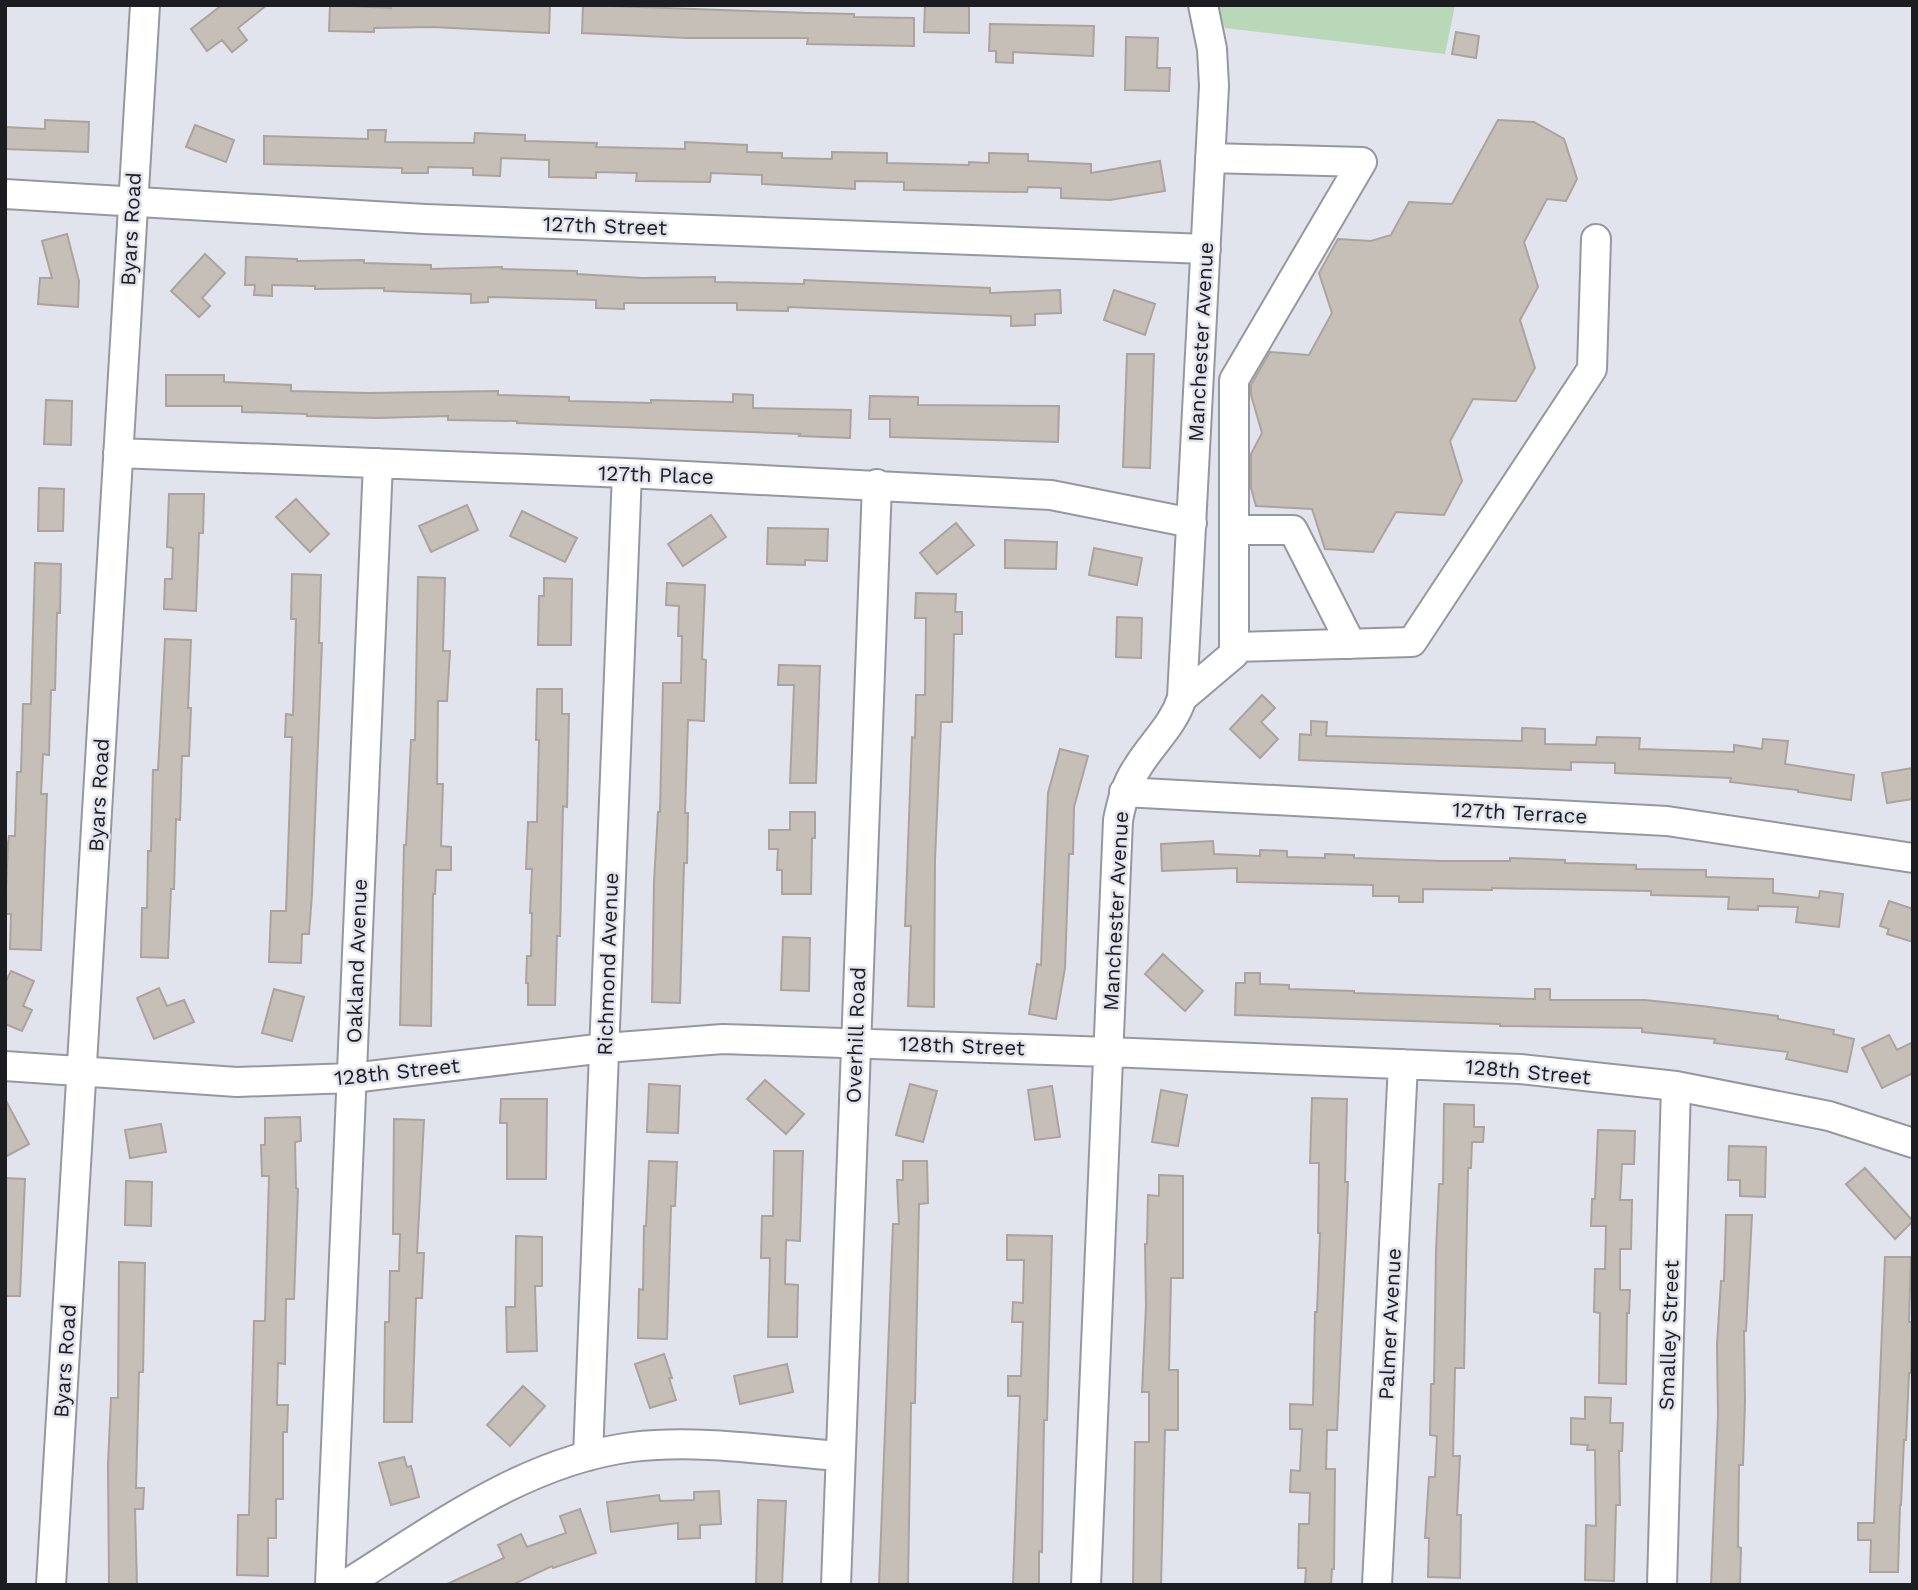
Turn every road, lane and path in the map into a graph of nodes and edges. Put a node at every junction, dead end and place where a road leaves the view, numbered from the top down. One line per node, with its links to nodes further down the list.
1 (1202, 5): 3 (street, Manchester Avenue)
2 (143, 6): 5 (street, Byars Road)
3 (1210, 158): 7 (street, Manchester Avenue); 13 (street)
4 (5, 194): 5 (street, 127th Street)
5 (133, 202): 7 (street, 127th Street); 8 (street, Byars Road)
6 (1596, 239): 14 (street)
7 (1206, 249): 12 (street, Manchester Avenue)
8 (118, 453): 9 (street, 127th Place); 24 (street, Byars Road)
9 (378, 463): 10 (street, 127th Place); 25 (street, Oakland Avenue)
10 (627, 473): 11 (street, 127th Place); 20 (street, Richmond Avenue)
11 (877, 484): 12 (street, 127th Place); 19 (street, Overhill Road)
12 (1192, 523): 16 (street, Manchester Avenue)
13 (1234, 530): 14 (street); 15 (street)
14 (1351, 644): 15 (street)
15 (1234, 647): 16 (street)
16 (1182, 698): 17 (street, Manchester Avenue)
17 (1124, 792): 18 (street, 127th Terrace); 21 (street, Manchester Avenue)
18 (1913, 858)
19 (856, 1042): 20 (street, 128th Street); 21 (street, 128th Street); 29 (street, Overhill Road)
20 (604, 1048): 25 (street, 128th Street); 28 (street, Richmond Avenue)
21 (1109, 1052): 22 (street, 128th Street); 34 (street, Manchester Avenue)
22 (1403, 1064): 26 (street, 128th Street); 35 (street, Palmer Avenue)
23 (5, 1066): 24 (street, 128th Street)
24 (83, 1073): 25 (street, 128th Street); 30 (street, Byars Road)
25 (352, 1078): 31 (street, Oakland Avenue)
26 (1676, 1086): 27 (street, 128th Street); 36 (street, Smalley Street)
27 (1913, 1143)
28 (589, 1456): 29 (street); 32 (street)
29 (840, 1456): 33 (street, Overhill Road)
30 (51, 1585)
31 (330, 1585)
32 (345, 1585)
33 (836, 1585)
34 (1086, 1585)
35 (1377, 1585)
36 (1662, 1585)

